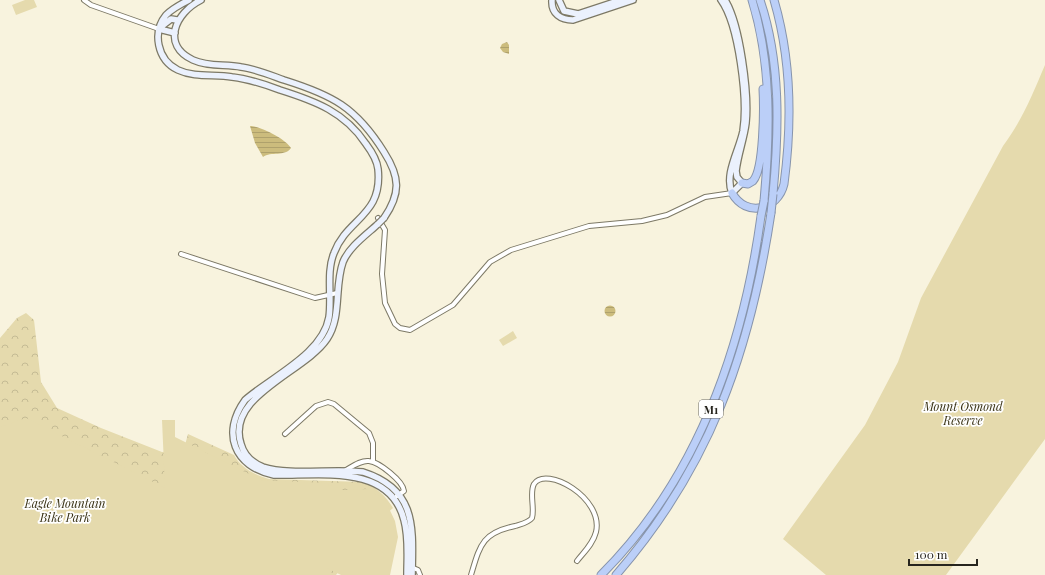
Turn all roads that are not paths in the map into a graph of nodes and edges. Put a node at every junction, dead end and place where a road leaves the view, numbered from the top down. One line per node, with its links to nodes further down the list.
1 (84, 0): 14 (street)
2 (189, 0): 14 (main road)
3 (200, 0): 13 (main road)
4 (552, 0): 7 (main road)
5 (559, 0): 6 (main road)
6 (621, 0)
7 (633, 0)
8 (721, 0): 17 (main road)
9 (725, 0): 16 (main road)
10 (751, 0): 16 (highway); 32 (highway, M1, bridge)
11 (760, 0): 33 (highway, M1, bridge)
12 (774, 0): 17 (highway)
13 (177, 20): 14 (main road); 15 (main road)
14 (159, 29): 15 (main road); 21 (main road)
15 (175, 33): 18 (main road)
16 (742, 183): 17 (main road)
17 (731, 194): 18 (street)
18 (380, 220): 20 (main road)
19 (181, 254): 21 (street)
20 (337, 293): 21 (street); 24 (main road)
21 (330, 294): 25 (main road)
22 (285, 434): 23 (street)
23 (373, 462): 24 (street); 25 (street)
24 (345, 470): 25 (main road)
25 (397, 496): 27 (main road)
26 (577, 561): 31 (street)
27 (410, 567): 28 (main road); 29 (main road); 30 (street)
28 (407, 575)
29 (412, 575)
30 (420, 575)
31 (471, 575)
32 (601, 575)
33 (616, 575)

